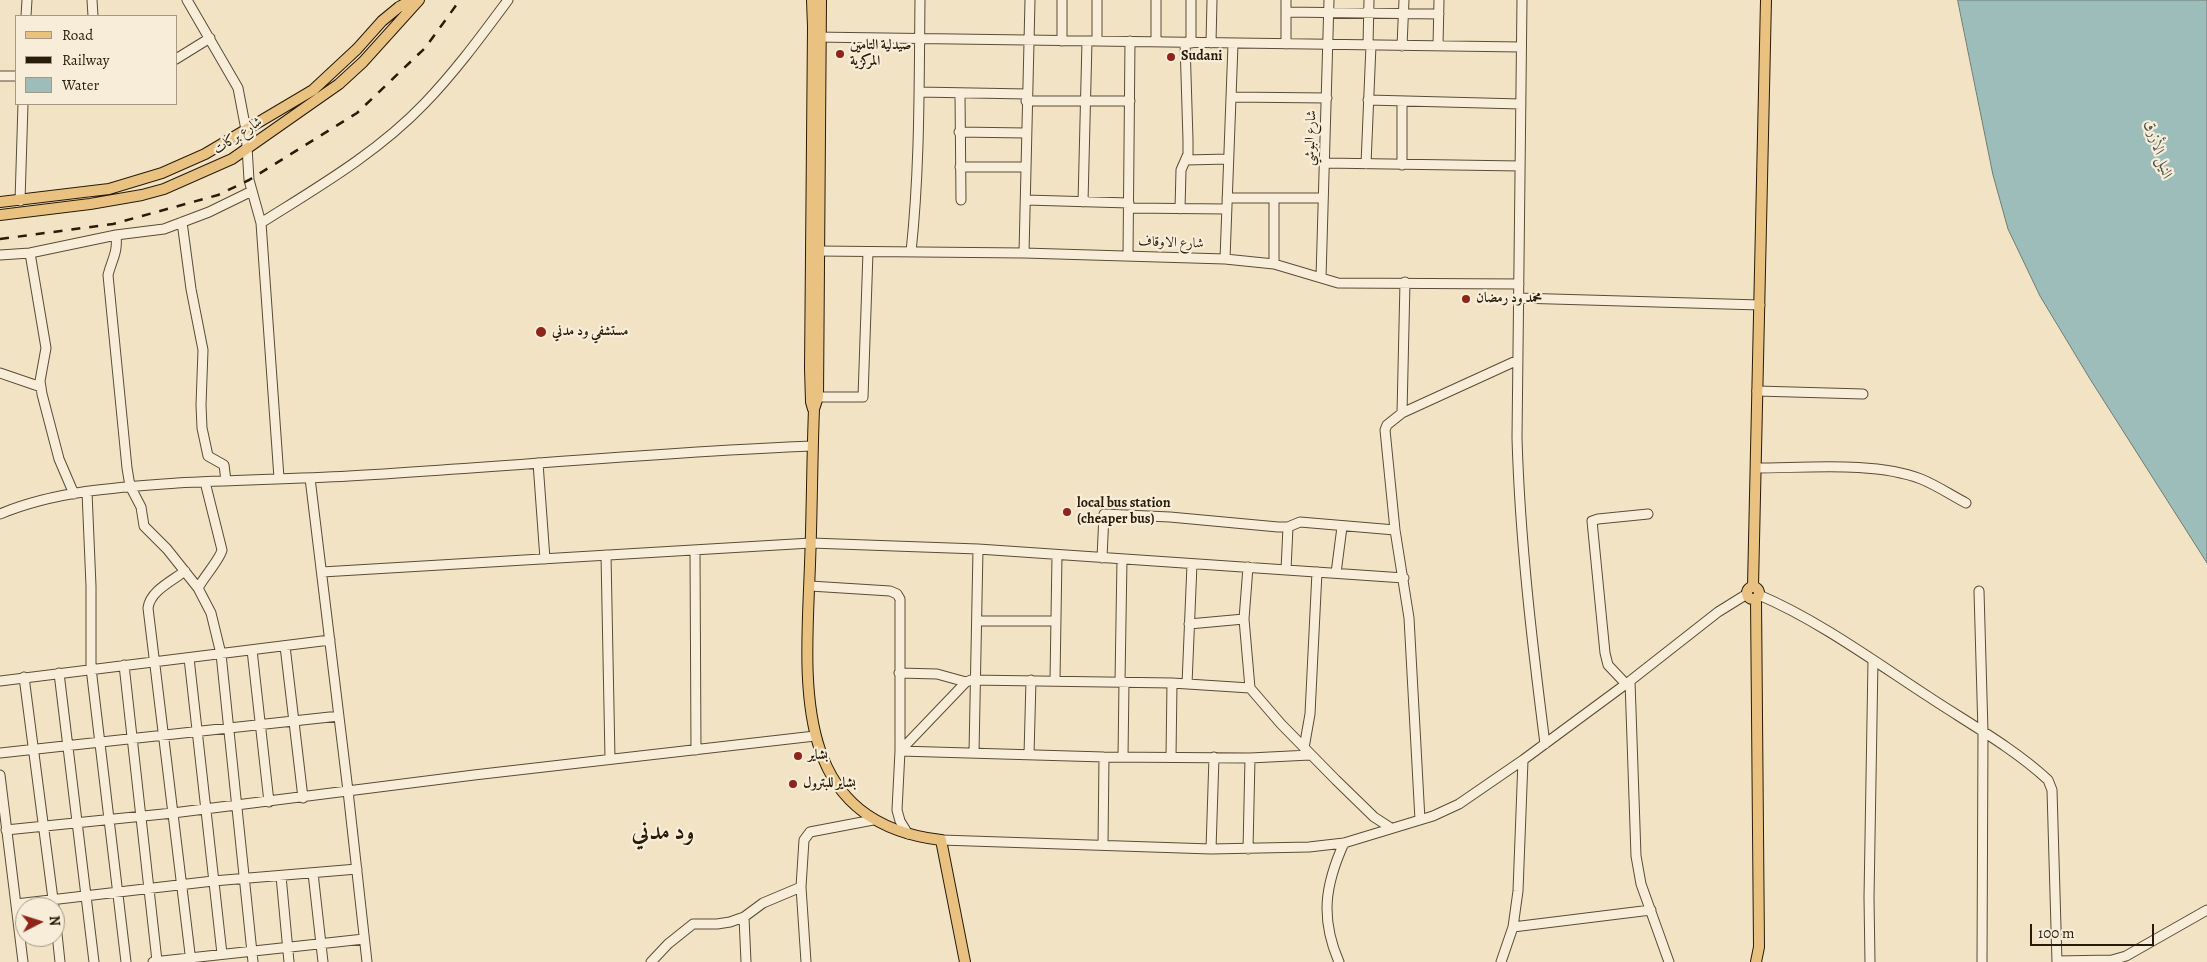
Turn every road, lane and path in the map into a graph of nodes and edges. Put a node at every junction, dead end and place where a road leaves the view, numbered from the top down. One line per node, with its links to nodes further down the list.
1 (27, 0): 28 (street)
2 (92, 0): 29 (street)
3 (187, 0): 31 (street)
4 (412, 0): 62 (main road, شارع بركات)
5 (419, 0): 65 (main road, شارع بركات)
6 (508, 0): 89 (street)
7 (812, 0): 30 (main road)
8 (821, 0): 30 (main road)
9 (920, 0): 32 (street)
10 (1030, 0): 33 (street)
11 (1062, 0): 34 (street)
12 (1098, 0): 36 (street)
13 (1156, 0): 38 (street)
14 (1191, 0): 39 (street)
15 (1212, 0): 40 (street)
16 (1286, 0): 23 (street)
17 (1329, 0): 24 (street, شارع البوشي)
18 (1369, 0): 25 (street)
19 (1404, 0): 26 (street)
20 (1439, 0): 27 (street)
21 (1522, 0): 47 (street)
22 (1766, 0): 104 (main road)
23 (1286, 12): 24 (street); 42 (street)
24 (1329, 13): 25 (street); 43 (street, شارع البوشي)
25 (1369, 13): 26 (street); 44 (street)
26 (1403, 14): 27 (street); 45 (street)
27 (1439, 14): 46 (street)
28 (26, 15)
29 (93, 15)
30 (817, 37): 32 (street); 75 (main road)
31 (210, 38): 48 (street); 62 (street)
32 (919, 40): 33 (street); 51 (street)
33 (1030, 41): 34 (street); 54 (street)
34 (1062, 41): 35 (street)
35 (1087, 41): 36 (street); 57 (street)
36 (1097, 41): 37 (street)
37 (1130, 41): 38 (street); 58 (street)
38 (1156, 42): 39 (street)
39 (1188, 43): 40 (street); 67 (street)
40 (1211, 43): 41 (street)
41 (1233, 44): 42 (street); 53 (street)
42 (1286, 44): 43 (street)
43 (1329, 45): 44 (street); 55 (street, شارع البوشي)
44 (1369, 45): 45 (street); 56 (street)
45 (1402, 46): 46 (street)
46 (1438, 46): 47 (street)
47 (1521, 47): 60 (street)
48 (178, 58)
49 (0, 76): 50 (street)
50 (15, 76)
51 (919, 92): 52 (street); 93 (street)
52 (960, 94): 54 (street); 63 (street)
53 (1231, 97): 55 (street); 66 (street)
54 (1026, 98): 57 (street); 64 (street)
55 (1327, 98): 68 (street, شارع البوشي)
56 (1368, 100): 59 (street); 69 (street)
57 (1085, 101): 58 (street); 83 (street)
58 (1130, 101): 84 (street)
59 (1402, 101): 60 (street); 70 (street)
60 (1521, 104): 71 (street)
61 (23, 105): 81 (street)
62 (246, 130): 65 (street); 81 (main road, شارع بركات)
63 (959, 132): 64 (street); 72 (street)
64 (1025, 133): 73 (street)
65 (248, 146): 74 (street); 87 (main road, شارع بركات)
66 (1228, 159): 67 (street); 76 (street)
67 (1186, 160): 85 (street)
68 (1324, 163): 69 (street); 78 (street, شارع البوشي)
69 (1366, 164): 70 (street)
70 (1402, 165): 71 (street)
71 (1520, 166): 102 (street)
72 (960, 167): 73 (street); 79 (street)
73 (1026, 167): 80 (street)
74 (252, 191): 88 (street); 89 (street)
75 (815, 193): 91 (main road); 110 (main road)
76 (1227, 198): 77 (street); 86 (street)
77 (1274, 198): 78 (street); 99 (street)
78 (1323, 198): 100 (street, شارع البوشي)
79 (961, 200)
80 (1026, 200): 83 (street); 95 (street)
81 (20, 201): 82 (main road, شارع بركات)
82 (0, 202)
83 (1083, 202): 84 (street)
84 (1129, 206): 85 (street); 97 (street)
85 (1180, 209): 86 (street)
86 (1226, 209): 98 (street)
87 (0, 215)
88 (182, 222): 90 (street); 117 (street)
89 (261, 223): 115 (street)
90 (116, 235): 94 (street); 119 (street)
91 (818, 251): 92 (street, شارع الاوقاف); 110 (main road)
92 (868, 252): 93 (street, شارع الاوقاف); 110 (street)
93 (911, 252): 95 (street, شارع الاوقاف)
94 (30, 253): 96 (street); 107 (street)
95 (1024, 253): 97 (street, شارع الاوقاف)
96 (0, 255)
97 (1128, 255): 98 (street, شارع الاوقاف)
98 (1224, 259): 99 (street, شارع الاوقاف)
99 (1274, 264): 100 (street, شارع الاوقاف)
100 (1321, 278): 101 (street, شارع الاوقاف)
101 (1405, 282): 102 (street, شارع الاوقاف); 111 (street)
102 (1519, 284): 103 (street)
103 (1518, 298): 104 (street); 105 (street)
104 (1760, 305): 108 (main road)
105 (1518, 360): 111 (street); 184 (street)
106 (0, 373): 107 (street)
107 (40, 387): 121 (street)
108 (1758, 391): 109 (street); 114 (main road)
109 (1863, 394)
110 (814, 397): 112 (main road)
111 (1402, 413): 127 (street)
112 (812, 446): 113 (street); 128 (main road)
113 (538, 463): 116 (street); 134 (street)
114 (1756, 468): 122 (street); 147 (main road)
115 (279, 478): 116 (street); 117 (street)
116 (310, 478): 140 (street)
117 (226, 481): 118 (street)
118 (206, 482): 119 (street); 145 (street)
119 (130, 486): 120 (street); 139 (street)
120 (87, 492): 121 (street); 160 (street)
121 (74, 494): 123 (street)
122 (1966, 503)
123 (0, 514)
124 (1648, 514): 170 (street)
125 (1342, 526): 126 (street); 127 (street); 142 (street)
126 (1288, 527): 133 (street); 138 (street)
127 (1394, 530): 143 (street)
128 (811, 543): 129 (street); 130 (street); 144 (main road)
129 (978, 549): 132 (street); 149 (street)
130 (695, 550): 131 (street); 187 (street)
131 (606, 555): 134 (street); 198 (street)
132 (1057, 555): 133 (street); 150 (street)
133 (1102, 558): 135 (street)
134 (545, 559): 140 (street)
135 (1122, 559): 136 (street); 169 (street)
136 (1192, 564): 137 (street); 151 (street)
137 (1248, 567): 138 (street); 148 (street)
138 (1286, 570): 141 (street)
139 (186, 571): 145 (street); 158 (street)
140 (322, 572): 152 (street)
141 (1317, 572): 142 (street); 189 (street)
142 (1336, 573): 143 (street)
143 (1404, 578): 210 (street)
144 (810, 586): 162 (street); 181 (main road)
145 (198, 588): 155 (street)
146 (1979, 591): 179 (street)
147 (1754, 594): 157 (street); 170 (street); 243 (main road)
148 (1244, 619): 151 (street); 173 (street)
149 (978, 621): 150 (street); 164 (street)
150 (1056, 621): 166 (street)
151 (1189, 624): 172 (street)
152 (330, 640): 153 (street); 174 (street)
153 (285, 646): 154 (street); 175 (street)
154 (252, 650): 155 (street); 176 (street)
155 (220, 654): 156 (street); 177 (street)
156 (189, 658): 158 (street); 178 (street)
157 (1873, 660): 179 (street); 267 (street)
158 (155, 661): 159 (street); 180 (street)
159 (124, 665): 160 (street); 182 (street)
160 (91, 668): 161 (street); 183 (street)
161 (59, 673): 163 (street); 185 (street)
162 (899, 673): 168 (street); 188 (street)
163 (24, 677): 167 (street); 186 (street)
164 (976, 679): 165 (street); 168 (street); 191 (street)
165 (1031, 680): 166 (street); 192 (street)
166 (1055, 680): 169 (street)
167 (0, 681)
168 (966, 682): 188 (street)
169 (1122, 682): 171 (street); 194 (street)
170 (1628, 682): 184 (street); 234 (street)
171 (1172, 683): 172 (street); 195 (street)
172 (1187, 684): 173 (street)
173 (1250, 688): 189 (street)
174 (339, 716): 175 (street); 201 (street)
175 (293, 720): 176 (street); 202 (street)
176 (262, 724): 177 (street); 203 (street)
177 (228, 728): 178 (street); 204 (street)
178 (196, 731): 180 (street); 205 (street)
179 (1983, 732): 248 (street); 268 (street)
180 (164, 734): 182 (street); 206 (street)
181 (814, 736): 187 (street); 209 (main road)
182 (132, 738): 183 (street); 207 (street)
183 (99, 742): 185 (street); 208 (street)
184 (1545, 744): 199 (street)
185 (68, 745): 186 (street); 211 (street)
186 (34, 749): 190 (street); 212 (street)
187 (696, 750): 198 (street)
188 (900, 751): 191 (street); 215 (street)
189 (1307, 751): 197 (street); 213 (street)
190 (0, 753)
191 (974, 753): 192 (street)
192 (1029, 755): 193 (street)
193 (1104, 757): 194 (street); 218 (street)
194 (1123, 757): 195 (street)
195 (1171, 757): 196 (street)
196 (1214, 757): 197 (street); 219 (street)
197 (1250, 758): 220 (street)
198 (610, 759): 201 (street)
199 (1523, 760): 210 (street); 237 (street)
200 (0, 775): 214 (street)
201 (348, 791): 202 (street); 221 (street)
202 (303, 798): 203 (street)
203 (269, 802): 204 (street)
204 (237, 806): 205 (street); 224 (street)
205 (204, 809): 206 (street); 225 (street)
206 (173, 813): 207 (street); 226 (street)
207 (142, 816): 208 (street); 228 (street)
208 (109, 820): 211 (street); 229 (street)
209 (874, 820): 215 (main road); 227 (street)
210 (1420, 820): 213 (street)
211 (77, 824): 212 (street); 230 (street)
212 (44, 827): 214 (street); 232 (street)
213 (1391, 828): 217 (street)
214 (6, 830): 231 (street)
215 (908, 834): 216 (main road)
216 (941, 840): 218 (street); 261 (main road)
217 (1344, 843): 220 (street); 262 (street)
218 (1103, 845): 219 (street)
219 (1211, 849): 220 (street)
220 (1248, 849)
221 (357, 869): 222 (street); 238 (street)
222 (313, 873): 223 (street); 239 (street)
223 (281, 876): 224 (street); 242 (street)
224 (245, 878): 225 (street); 244 (street)
225 (213, 881): 226 (street); 245 (street)
226 (182, 885): 228 (street); 246 (street)
227 (801, 887): 236 (street); 260 (street)
228 (150, 888): 229 (street); 247 (street)
229 (118, 892): 230 (street); 252 (street)
230 (87, 896): 233 (street); 251 (street)
231 (15, 897)
232 (53, 897)
233 (65, 901)
234 (1651, 910): 237 (street); 264 (street)
235 (2207, 910): 248 (street)
236 (744, 917): 258 (street); 259 (street)
237 (1513, 927): 263 (street)
238 (364, 939): 239 (street); 257 (street)
239 (322, 944): 242 (street); 256 (street)
240 (21, 947): 249 (street)
241 (58, 947): 250 (street)
242 (289, 947): 244 (street); 255 (street)
243 (1759, 947): 265 (main road); 266 (main road)
244 (252, 951): 245 (street); 254 (street)
245 (222, 954): 246 (street)
246 (191, 960): 247 (street)
247 (158, 961): 253 (street)
248 (2057, 961)
249 (23, 962)
250 (60, 962)
251 (94, 962)
252 (126, 962)
253 (152, 962)
254 (253, 962)
255 (289, 962)
256 (324, 962)
257 (367, 962)
258 (651, 962)
259 (746, 962)
260 (806, 962)
261 (965, 962)
262 (1339, 962)
263 (1501, 962)
264 (1669, 962)
265 (1756, 962)
266 (1763, 962)
267 (1870, 962)
268 (1982, 962)

